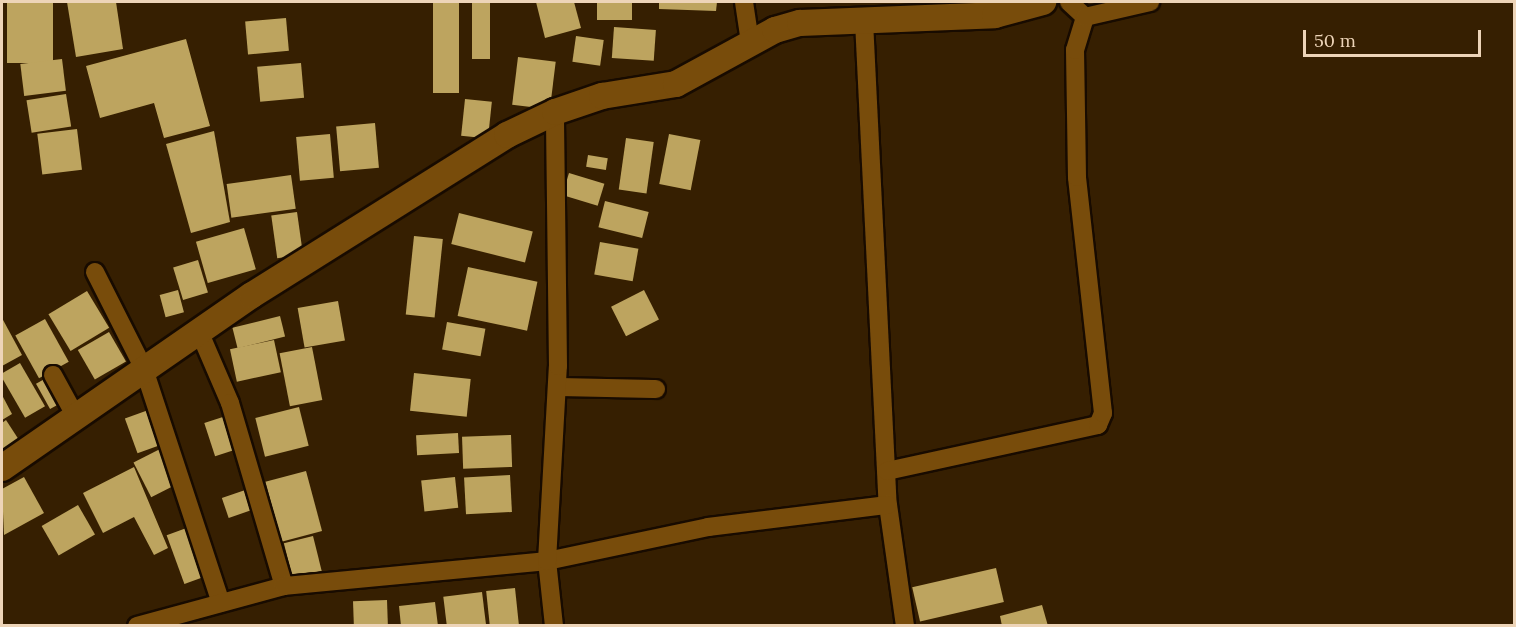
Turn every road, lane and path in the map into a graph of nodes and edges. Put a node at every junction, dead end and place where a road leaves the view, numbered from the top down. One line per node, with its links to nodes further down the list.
1 (744, 2): 7 (street)
2 (1043, 2): 6 (street)
3 (1069, 2): 5 (street)
4 (1149, 2): 5 (street)
5 (1085, 17): 17 (street)
6 (864, 21): 7 (street); 17 (street)
7 (750, 42): 8 (street)
8 (555, 111): 10 (street); 13 (street)
9 (95, 272): 11 (street)
10 (200, 332): 11 (street); 20 (street)
11 (144, 369): 15 (street); 21 (street)
12 (54, 375): 15 (street)
13 (557, 387): 14 (street); 19 (street)
14 (656, 389)
15 (76, 417): 16 (street)
16 (2, 468)
17 (887, 471): 18 (street)
18 (888, 505): 19 (street); 24 (street)
19 (547, 561): 20 (street); 23 (street)
20 (284, 586): 21 (street)
21 (221, 603): 22 (street)
22 (137, 626)
23 (554, 626)
24 (905, 626)

